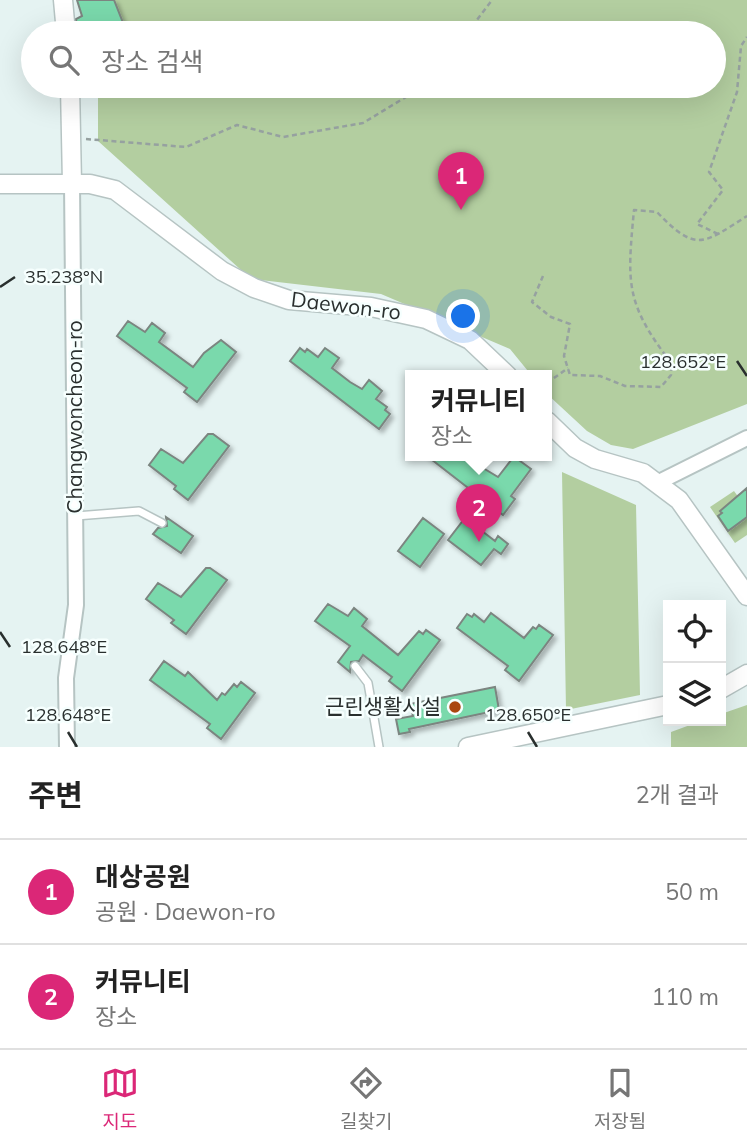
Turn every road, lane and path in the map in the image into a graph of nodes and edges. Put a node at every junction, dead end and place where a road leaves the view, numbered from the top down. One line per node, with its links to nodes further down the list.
1 (63, 0): 3 (street)
2 (492, 0): 4 (path)
3 (65, 21)
4 (476, 21)
5 (747, 37): 12 (path)
6 (70, 98): 8 (street, Changwoncheon-ro)
7 (404, 98): 8 (path)
8 (72, 138): 10 (street, Changwoncheon-ro)
9 (0, 184): 10 (street, Daewon-ro)
10 (72, 184): 15 (street, Daewon-ro); 20 (street, Changwoncheon-ro)
11 (747, 216): 12 (path)
12 (718, 234): 14 (path)
13 (543, 276): 14 (path)
14 (568, 368): 16 (path)
15 (502, 370)
16 (552, 379)
17 (552, 426): 19 (street)
18 (747, 438): 19 (street)
19 (657, 484): 22 (street)
20 (76, 516): 21 (lane); 27 (street, Changwoncheon-ro)
21 (162, 523)
22 (747, 596)
23 (355, 666): 28 (lane)
24 (747, 674): 25 (street)
25 (726, 686)
26 (663, 706): 29 (street)
27 (67, 747)
28 (379, 747)
29 (468, 747)

